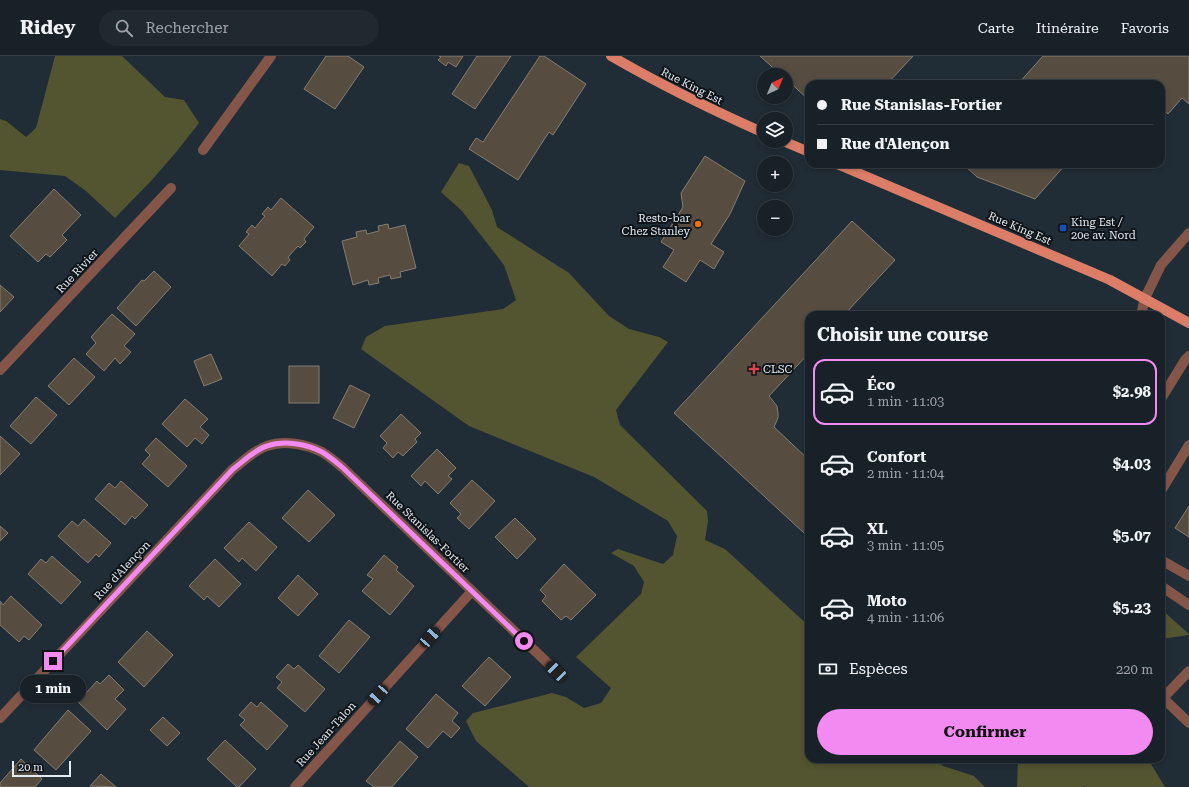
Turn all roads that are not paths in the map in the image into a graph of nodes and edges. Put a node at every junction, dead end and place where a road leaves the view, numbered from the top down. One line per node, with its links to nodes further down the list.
1 (271, 56): 5 (street)
2 (612, 56): 3 (main road, Rue King Est)
3 (757, 130)
4 (793, 145): 6 (main road)
5 (203, 150)
6 (805, 150)
7 (846, 168): 10 (main road, Rue King Est)
8 (171, 188): 14 (street, Rue Rivier)
9 (1189, 233): 10 (street)
10 (1145, 298): 11 (street); 12 (main road, Rue King Est)
11 (1142, 311)
12 (1189, 323)
13 (1189, 356): 15 (street)
14 (0, 370)
15 (1165, 392)
16 (1189, 445): 18 (street)
17 (267, 446): 22 (street, Rue Stanislas-Fortier); 28 (street, Rue d'Alençon)
18 (1165, 484)
19 (1165, 562): 20 (street)
20 (1189, 576)
21 (1165, 589): 23 (street)
22 (472, 591): 24 (street, Rue Stanislas-Fortier); 30 (street, Rue Jean-Talon)
23 (1189, 604)
24 (556, 671)
25 (1189, 671): 26 (street)
26 (1165, 696)
27 (1165, 700): 29 (street)
28 (0, 718)
29 (1189, 723)
30 (295, 787)

